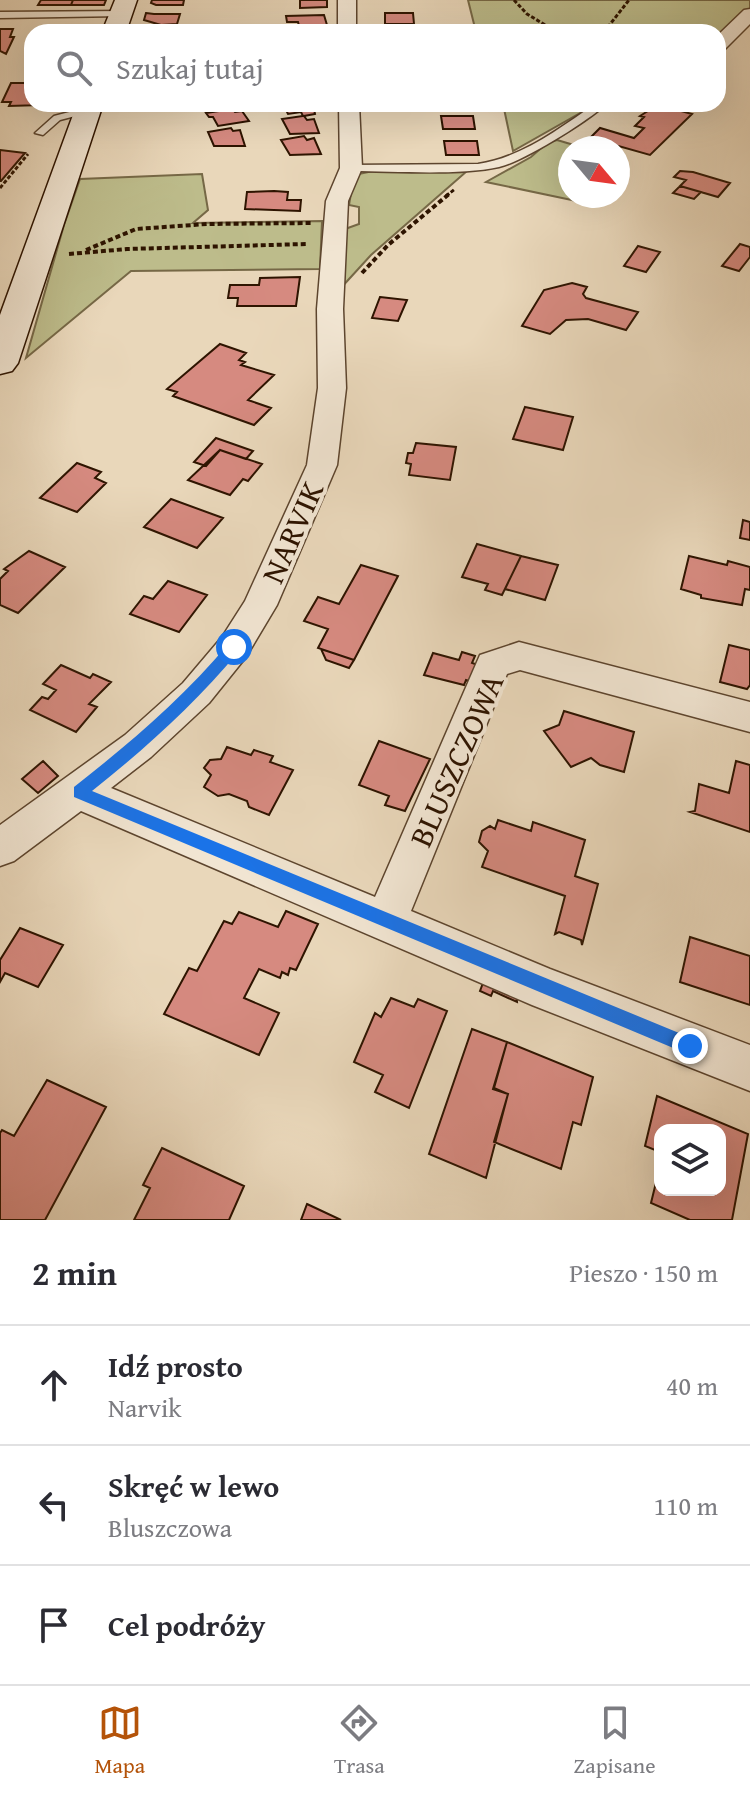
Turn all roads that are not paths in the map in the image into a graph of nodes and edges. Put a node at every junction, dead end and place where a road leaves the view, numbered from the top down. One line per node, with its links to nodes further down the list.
1 (347, 0): 5 (street)
2 (750, 14): 6 (street)
3 (0, 15): 4 (lane)
4 (121, 15)
5 (347, 24)
6 (726, 37)
7 (80, 112): 11 (lane)
8 (86, 112): 13 (street)
9 (349, 112): 12 (street, NARVIK)
10 (590, 112): 12 (lane)
11 (40, 133)
12 (351, 168): 15 (street, NARVIK)
13 (1, 357)
14 (750, 717): 17 (street, BLUSZCZOWA)
15 (79, 792): 16 (street, NARVIK); 17 (street)
16 (0, 848)
17 (386, 920): 18 (street)
18 (750, 1068)

